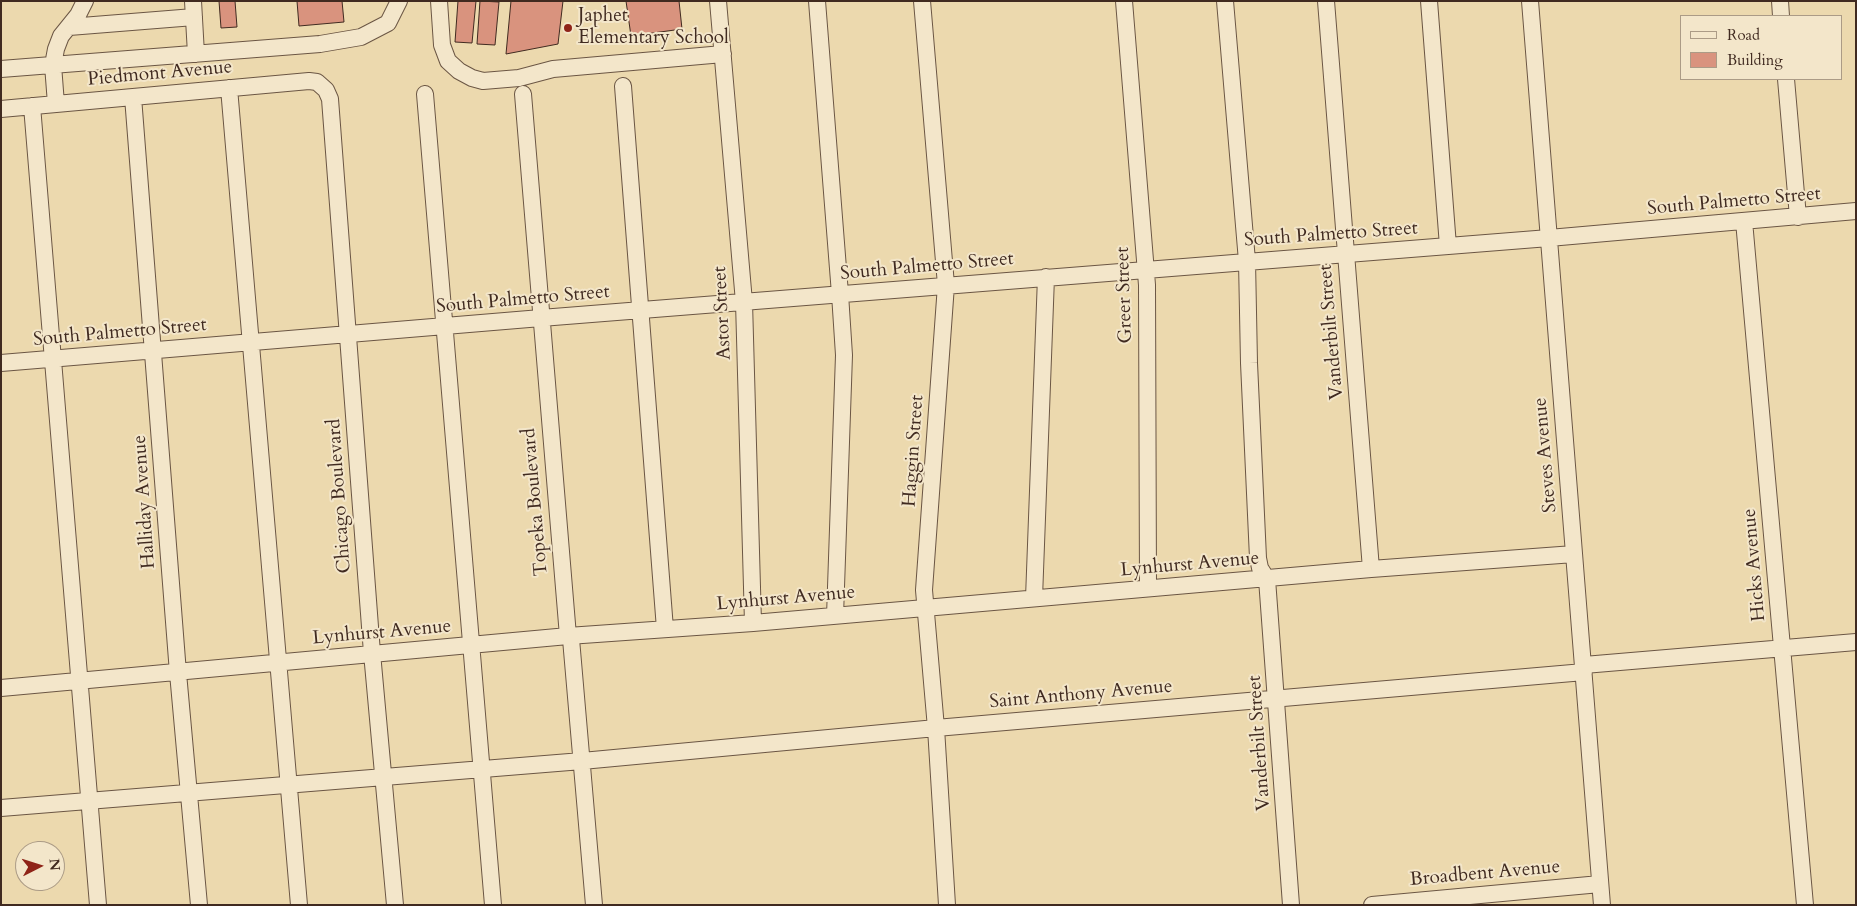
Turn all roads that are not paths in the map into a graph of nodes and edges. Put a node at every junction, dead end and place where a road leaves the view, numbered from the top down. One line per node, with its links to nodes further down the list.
1 (85, 1): 15 (street)
2 (398, 1): 16 (street)
3 (439, 1): 17 (street)
4 (718, 1): 17 (street, Astor Street)
5 (817, 1): 40 (street)
6 (922, 1): 39 (street, Haggin Street)
7 (1124, 1): 37 (street, Greer Street)
8 (1225, 1): 36 (street)
9 (1326, 1): 35 (street, Vanderbilt Street)
10 (1429, 1): 34 (street)
11 (1530, 1): 33 (street, Steves Avenue)
12 (1780, 1): 14 (street)
13 (193, 9): 15 (street); 16 (street)
14 (1781, 15)
15 (69, 27): 18 (street)
16 (196, 54): 18 (street)
17 (723, 54): 41 (street, Astor Street)
18 (53, 65): 19 (street); 27 (street)
19 (1, 69)
20 (1786, 80): 31 (street)
21 (322, 86): 23 (street, Piedmont Avenue); 45 (street, Chicago Boulevard)
22 (623, 86): 42 (street)
23 (229, 88): 26 (street, Piedmont Avenue); 46 (street)
24 (425, 94): 44 (street)
25 (523, 94): 43 (street, Topeka Boulevard)
26 (134, 97): 27 (street, Piedmont Avenue); 47 (street, Halliday Avenue)
27 (56, 104): 28 (street, Piedmont Avenue)
28 (32, 106): 29 (street, Piedmont Avenue); 48 (street)
29 (1, 109)
30 (1856, 211): 31 (street, South Palmetto Street)
31 (1798, 217): 32 (street, South Palmetto Street)
32 (1744, 221): 33 (street, South Palmetto Street); 62 (street, Hicks Avenue)
33 (1549, 238): 34 (street, South Palmetto Street); 50 (street, Steves Avenue)
34 (1448, 246): 35 (street, South Palmetto Street)
35 (1346, 254): 36 (street, South Palmetto Street); 51 (street, Vanderbilt Street)
36 (1247, 261): 37 (street, South Palmetto Street); 52 (street)
37 (1146, 269): 38 (street, South Palmetto Street); 53 (street, Greer Street)
38 (1046, 277): 39 (street, South Palmetto Street); 54 (street)
39 (946, 285): 40 (street, South Palmetto Street); 55 (street, Haggin Street)
40 (840, 294): 41 (street, South Palmetto Street); 56 (street)
41 (744, 302): 42 (street, South Palmetto Street); 57 (street, Astor Street)
42 (640, 310): 43 (street, South Palmetto Street); 58 (street)
43 (541, 318): 44 (street, South Palmetto Street); 59 (street, Topeka Boulevard)
44 (445, 326): 45 (street, South Palmetto Street); 61 (street)
45 (348, 334): 46 (street, South Palmetto Street); 63 (street, Chicago Boulevard)
46 (251, 342): 47 (street, South Palmetto Street); 64 (street)
47 (154, 351): 48 (street, South Palmetto Street); 66 (street, Halliday Avenue)
48 (53, 359): 49 (street, South Palmetto Street); 67 (street)
49 (1, 363)
50 (1574, 554): 51 (street, Lynhurst Avenue); 65 (street, Steves Avenue)
51 (1372, 569): 52 (street, Lynhurst Avenue)
52 (1268, 579): 53 (street, Lynhurst Avenue); 69 (street, Vanderbilt Street)
53 (1148, 588): 54 (street, Lynhurst Avenue)
54 (1034, 598): 55 (street, Lynhurst Avenue)
55 (926, 607): 56 (street, Lynhurst Avenue); 70 (street, Haggin Street)
56 (835, 616): 57 (street, Lynhurst Avenue)
57 (753, 623): 58 (street, Lynhurst Avenue)
58 (665, 629): 59 (street, Lynhurst Avenue)
59 (568, 636): 61 (street, Lynhurst Avenue); 71 (street, Topeka Boulevard)
60 (1856, 642): 62 (street, Saint Anthony Avenue)
61 (472, 644): 63 (street, Lynhurst Avenue); 72 (street)
62 (1782, 648): 65 (street, Saint Anthony Avenue); 89 (street, Hicks Avenue)
63 (372, 653): 64 (street, Lynhurst Avenue); 73 (street, Chicago Boulevard)
64 (279, 663): 66 (street, Lynhurst Avenue); 74 (street)
65 (1584, 668): 69 (street, Saint Anthony Avenue); 78 (street, Steves Avenue)
66 (178, 673): 67 (street, Lynhurst Avenue); 75 (street, Halliday Avenue)
67 (80, 681): 68 (street, Lynhurst Avenue); 76 (street)
68 (1, 688)
69 (1277, 699): 70 (street, Saint Anthony Avenue); 86 (street, Vanderbilt Street)
70 (936, 728): 71 (street, Saint Anthony Avenue); 85 (street, Haggin Street)
71 (582, 761): 72 (street, Saint Anthony Avenue); 84 (street, Topeka Boulevard)
72 (482, 769): 73 (street, Saint Anthony Avenue); 83 (street)
73 (383, 777): 74 (street, Saint Anthony Avenue); 82 (street, Chicago Boulevard)
74 (289, 785): 75 (street, Saint Anthony Avenue); 81 (street)
75 (189, 793): 76 (street, Saint Anthony Avenue); 80 (street, Halliday Avenue)
76 (90, 801): 77 (street, Saint Anthony Avenue); 79 (street)
77 (1, 808)
78 (1600, 884): 87 (street, Broadbent Avenue); 88 (street, Steves Avenue)
79 (98, 905)
80 (198, 905)
81 (299, 905)
82 (395, 905)
83 (493, 905)
84 (594, 905)
85 (947, 905)
86 (1291, 905)
87 (1372, 905)
88 (1602, 905)
89 (1805, 905)

